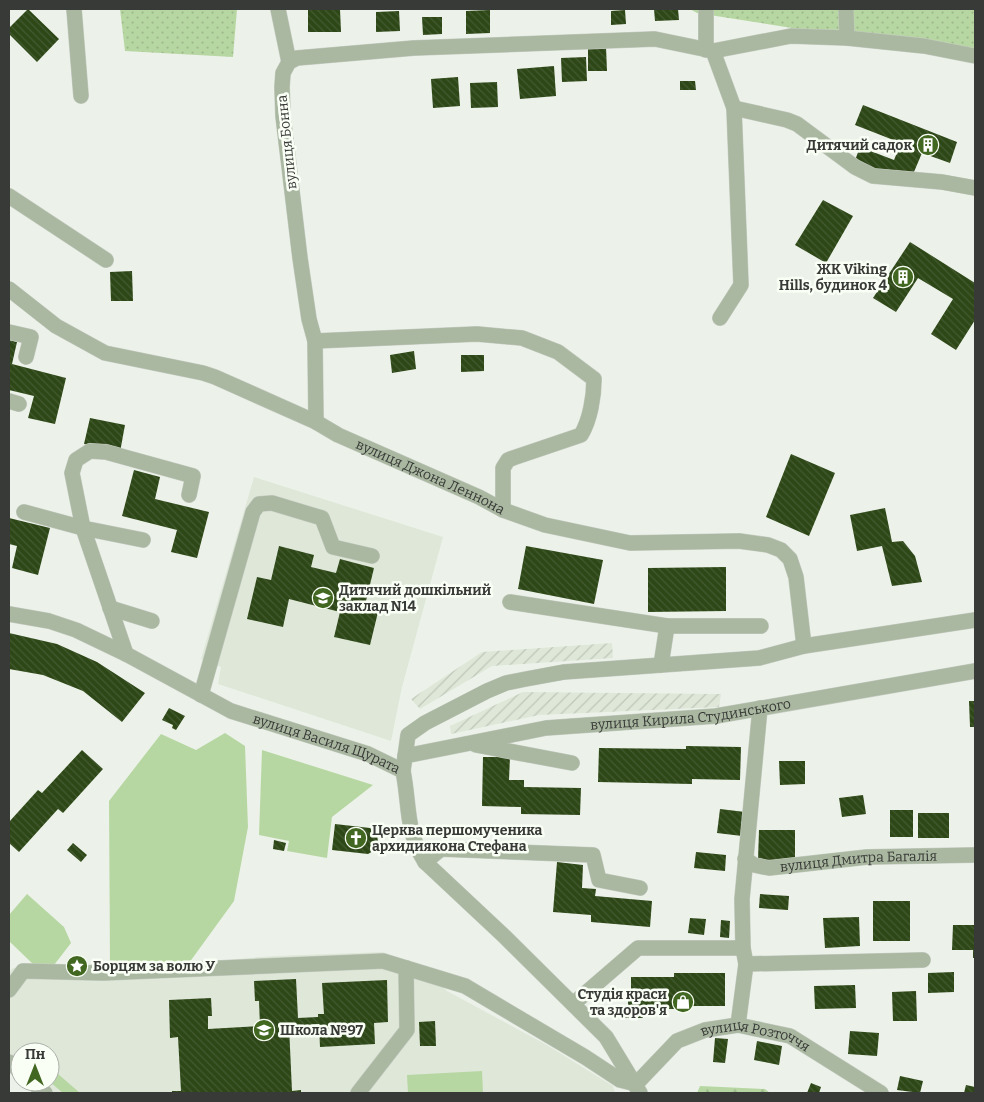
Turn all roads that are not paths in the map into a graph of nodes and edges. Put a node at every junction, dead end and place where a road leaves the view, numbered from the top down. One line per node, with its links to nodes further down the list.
1 (74, 9): 9 (street)
2 (278, 9): 8 (street)
3 (706, 9): 6 (street)
4 (846, 9): 5 (street)
5 (846, 38): 6 (street); 7 (street)
6 (709, 51): 8 (street); 10 (street)
7 (975, 56)
8 (290, 62): 17 (street, вулиця Бонна)
9 (81, 96)
10 (734, 108): 11 (street); 15 (street)
11 (975, 188)
12 (9, 196): 13 (street)
13 (106, 260)
14 (9, 289): 19 (street, вулиця Джона Леннона)
15 (720, 318)
16 (9, 332): 18 (street)
17 (314, 342): 19 (street, вулиця Бонна); 21 (street)
18 (26, 357)
19 (316, 422): 21 (street, вулиця Джона Леннона)
20 (189, 495): 23 (street)
21 (503, 510): 33 (street, вулиця Джона Леннона)
22 (24, 512): 23 (street)
23 (83, 528): 24 (street); 27 (street)
24 (143, 540)
25 (372, 556): 37 (street)
26 (510, 602): 31 (street)
27 (110, 608): 29 (street); 34 (street)
28 (9, 614): 34 (street, вулиця Василя Щурата)
29 (152, 620)
30 (975, 620): 33 (street)
31 (666, 626): 32 (street); 35 (street)
32 (761, 626)
33 (804, 646): 35 (street)
34 (126, 654): 37 (street, вулиця Василя Щурата)
35 (661, 665): 41 (street)
36 (975, 671): 38 (street, вулиця Кирила Студинського)
37 (201, 695): 41 (street, вулиця Василя Щурата)
38 (760, 708): 39 (street, вулиця Кирила Студинського); 43 (street)
39 (467, 744): 40 (street); 41 (street, вулиця Кирила Студинського)
40 (572, 762)
41 (404, 764): 44 (street, вулиця Василя Щурата)
42 (975, 856): 43 (street, вулиця Дмитра Багалія)
43 (745, 860): 46 (street)
44 (426, 862): 45 (street); 51 (street, вулиця Василя Щурата)
45 (640, 888)
46 (742, 948): 48 (street); 51 (street)
47 (924, 960): 48 (street)
48 (746, 964): 52 (street)
49 (406, 968): 50 (street); 53 (street); 54 (street)
50 (9, 990)
51 (573, 1004): 53 (street, вулиця Василя Щурата)
52 (738, 1025): 53 (street, вулиця Розточчя); 55 (street, вулиця Розточчя)
53 (638, 1088)
54 (358, 1093)
55 (881, 1093)

